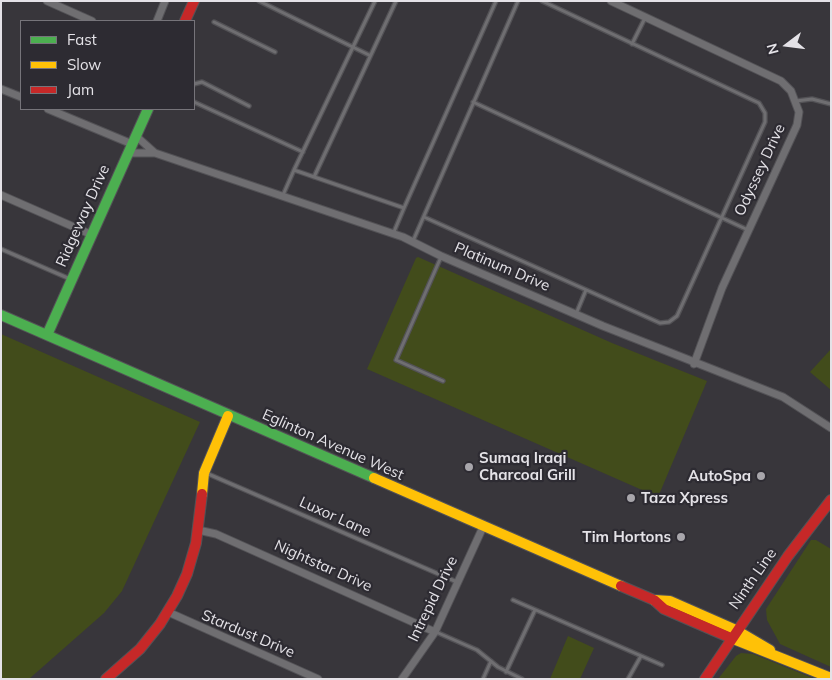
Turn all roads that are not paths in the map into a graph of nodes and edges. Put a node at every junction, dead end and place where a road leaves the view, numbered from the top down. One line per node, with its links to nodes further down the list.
1 (47, 1): 12 (street)
2 (165, 1): 13 (street)
3 (194, 1): 14 (main road)
4 (259, 1): 17 (lane)
5 (375, 1): 17 (lane)
6 (396, 1): 19 (lane)
7 (496, 1): 37 (lane)
8 (518, 1): 25 (lane)
9 (542, 1): 16 (lane)
10 (611, 1): 11 (street)
11 (645, 18): 16 (lane); 23 (street)
12 (90, 20)
13 (156, 20)
14 (185, 20)
15 (214, 22): 18 (lane)
16 (632, 44): 39 (lane)
17 (353, 47): 19 (lane); 32 (lane)
18 (275, 52)
19 (369, 55): 34 (lane)
20 (195, 84): 27 (lane)
21 (1, 89): 22 (street)
22 (20, 97)
23 (796, 101): 26 (lane); 40 (street, Odyssey Drive)
24 (195, 102): 32 (lane)
25 (473, 102): 38 (lane); 39 (lane)
26 (831, 104)
27 (249, 106)
28 (50, 110): 30 (street)
29 (148, 110): 30 (main road, Ridgeway Drive)
30 (132, 144): 31 (street, Platinum Drive); 31 (street, Platinum Drive); 41 (main road, Ridgeway Drive)
31 (155, 152): 36 (street, Platinum Drive)
32 (303, 152): 33 (lane)
33 (294, 170): 34 (lane); 36 (lane)
34 (314, 176): 37 (lane)
35 (1, 195): 41 (street)
36 (282, 196): 42 (street, Platinum Drive)
37 (404, 208): 42 (lane)
38 (424, 217): 43 (lane); 47 (lane)
39 (721, 219): 40 (lane); 47 (lane)
40 (748, 230): 51 (street, Odyssey Drive)
41 (90, 234): 46 (main road, Ridgeway Drive)
42 (393, 234): 43 (street, Platinum Drive)
43 (413, 241): 45 (street, Platinum Drive)
44 (1, 249): 46 (lane)
45 (442, 256): 48 (street, Platinum Drive); 52 (lane)
46 (71, 279): 50 (main road, Ridgeway Drive)
47 (586, 290): 48 (lane)
48 (576, 314): 51 (street, Platinum Drive)
49 (1, 315): 50 (main road, Eglinton Avenue West)
50 (47, 335): 53 (main road, Eglinton Avenue West)
51 (694, 364): 54 (street, Platinum Drive)
52 (443, 380)
53 (228, 416): 55 (main road); 57 (main road, Eglinton Avenue West)
54 (831, 428)
55 (204, 473): 58 (main road); 59 (lane, Luxor Lane)
56 (831, 500): 64 (main road, Ninth Line)
57 (483, 527): 59 (street, Intrepid Drive); 64 (main road, Eglinton Avenue West)
58 (198, 530): 62 (main road); 63 (street, Nightstar Drive)
59 (458, 583): 63 (street, Intrepid Drive)
60 (513, 600): 61 (lane)
61 (535, 610): 65 (lane); 68 (lane)
62 (168, 612): 70 (main road); 71 (street, Stardust Drive)
63 (435, 632): 66 (lane); 72 (street, Intrepid Drive)
64 (733, 634): 69 (main road, Eglinton Avenue West); 76 (main road, Ninth Line)
65 (642, 656): 67 (lane); 75 (lane)
66 (491, 661): 68 (lane); 73 (lane)
67 (662, 665)
68 (506, 672): 74 (lane)
69 (831, 678)
70 (107, 679)
71 (318, 679)
72 (402, 679)
73 (483, 679)
74 (522, 679)
75 (628, 679)
76 (705, 679)

